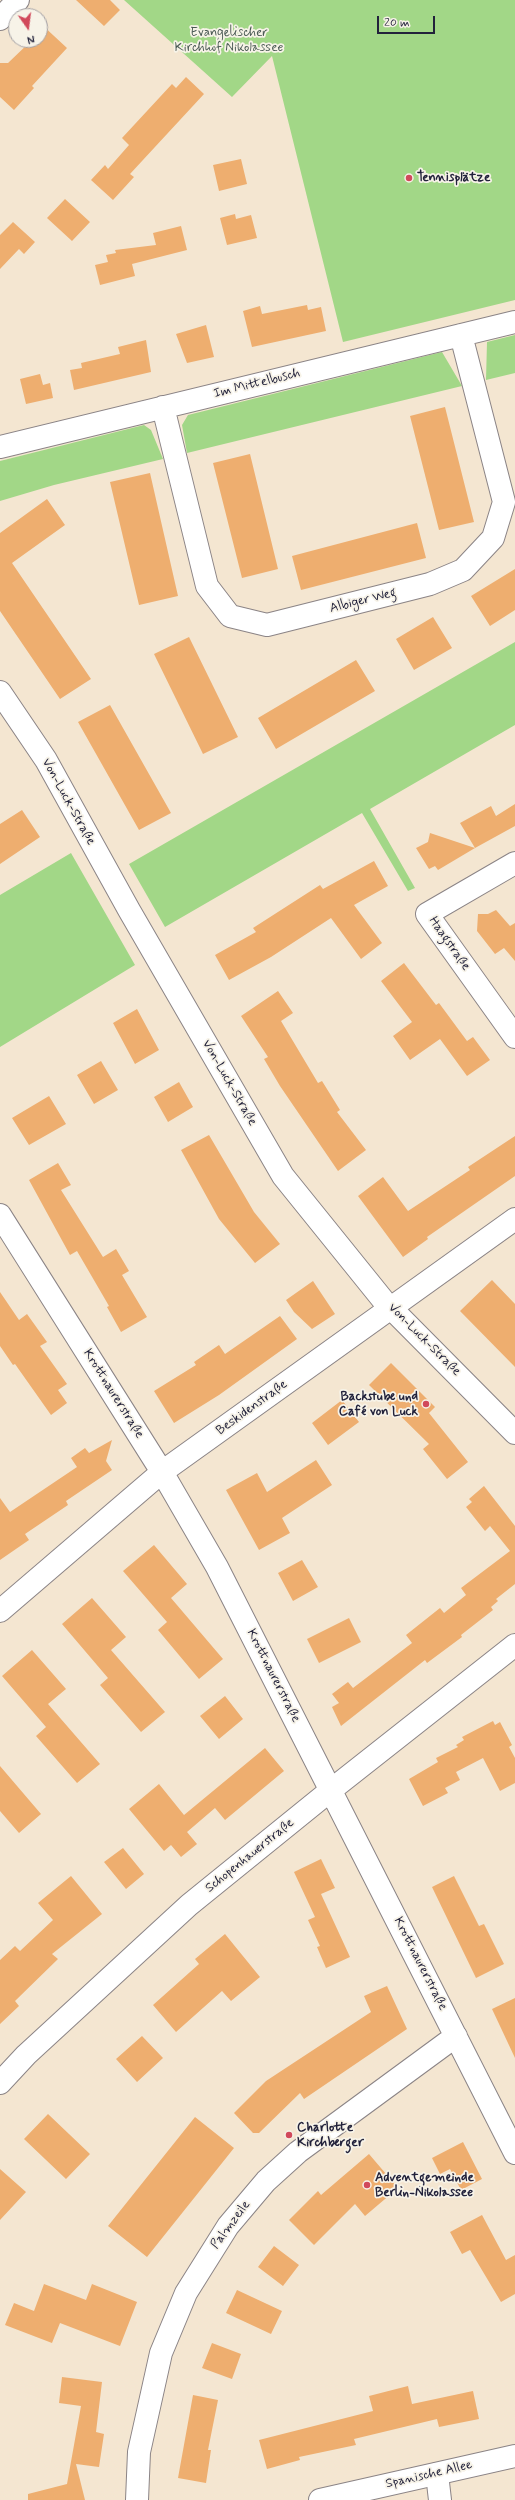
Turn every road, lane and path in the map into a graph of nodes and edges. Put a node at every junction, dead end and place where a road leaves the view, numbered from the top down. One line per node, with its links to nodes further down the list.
1 (18, 0): 2 (street)
2 (0, 19)
3 (515, 322): 4 (street, Im Mittelbusch)
4 (461, 335): 5 (street, Im Mittelbusch); 5 (street, Albiger Weg)
5 (163, 407): 6 (street, Im Mittelbusch)
6 (0, 447)
7 (0, 692): 12 (street, Von-Luck-Straße)
8 (515, 863): 9 (street, Haagstraße)
9 (515, 1037)
10 (0, 1215): 14 (street, Krottnaurerstraße)
11 (515, 1219): 12 (street, Beskidenstraße)
12 (392, 1308): 13 (street, Von-Luck-Straße); 14 (street, Beskidenstraße)
13 (515, 1433)
14 (162, 1472): 15 (street, Beskidenstraße); 17 (street, Krottnaurerstraße)
15 (0, 1611)
16 (515, 1645): 17 (street, Schopenhauerstraße)
17 (331, 1790): 18 (street, Krottnaurerstraße); 19 (street, Schopenhauerstraße)
18 (456, 2036): 20 (street, Krottnaurerstraße); 23 (street, Palmzeile)
19 (0, 2083)
20 (515, 2153)
21 (515, 2456): 22 (street, Spanische Allee)
22 (437, 2474): 24 (street, Spanische Allee); 25 (street)
23 (137, 2500)
24 (320, 2500)
25 (440, 2500)

